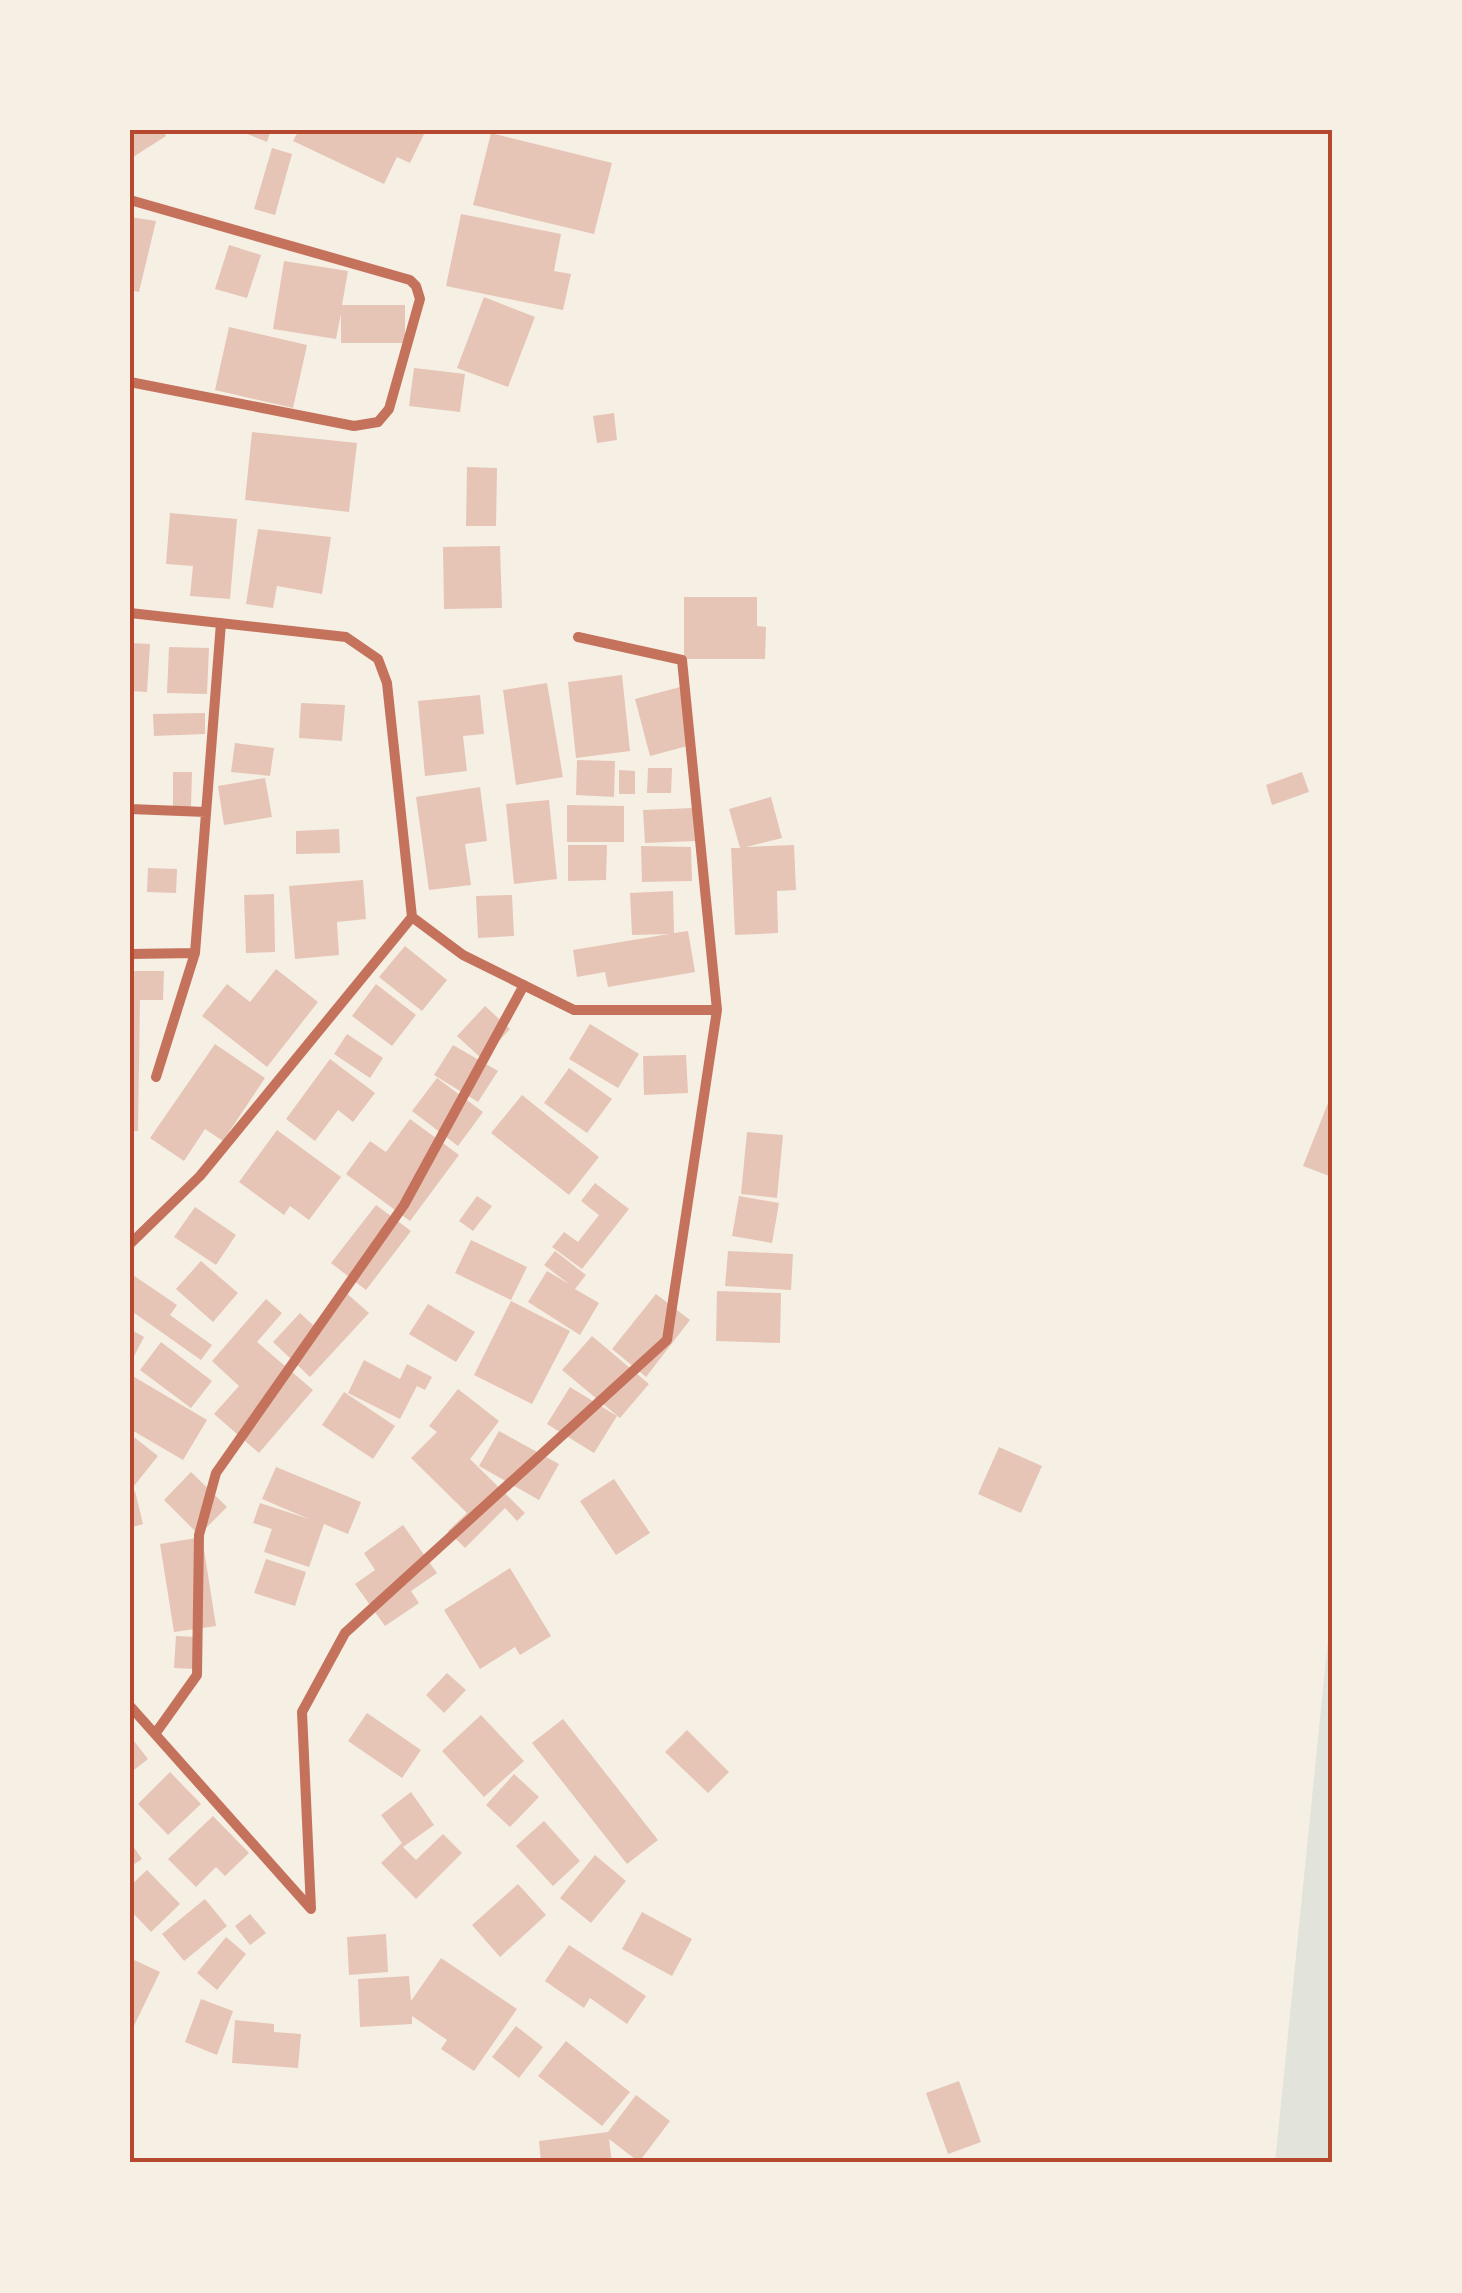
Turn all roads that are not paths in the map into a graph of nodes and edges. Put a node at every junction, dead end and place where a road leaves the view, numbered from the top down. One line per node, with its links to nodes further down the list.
1 (130, 200): 2 (street)
2 (130, 382)
3 (130, 613): 4 (street)
4 (221, 623): 7 (street); 8 (street)
5 (578, 637): 12 (street)
6 (130, 808): 7 (street)
7 (206, 812): 9 (street)
8 (412, 916): 11 (street); 14 (street)
9 (195, 953): 10 (street); 13 (street)
10 (130, 954)
11 (524, 985): 12 (street); 16 (street)
12 (717, 1010): 16 (street)
13 (156, 1077)
14 (130, 1244)
15 (130, 1706): 16 (street)
16 (156, 1734)

